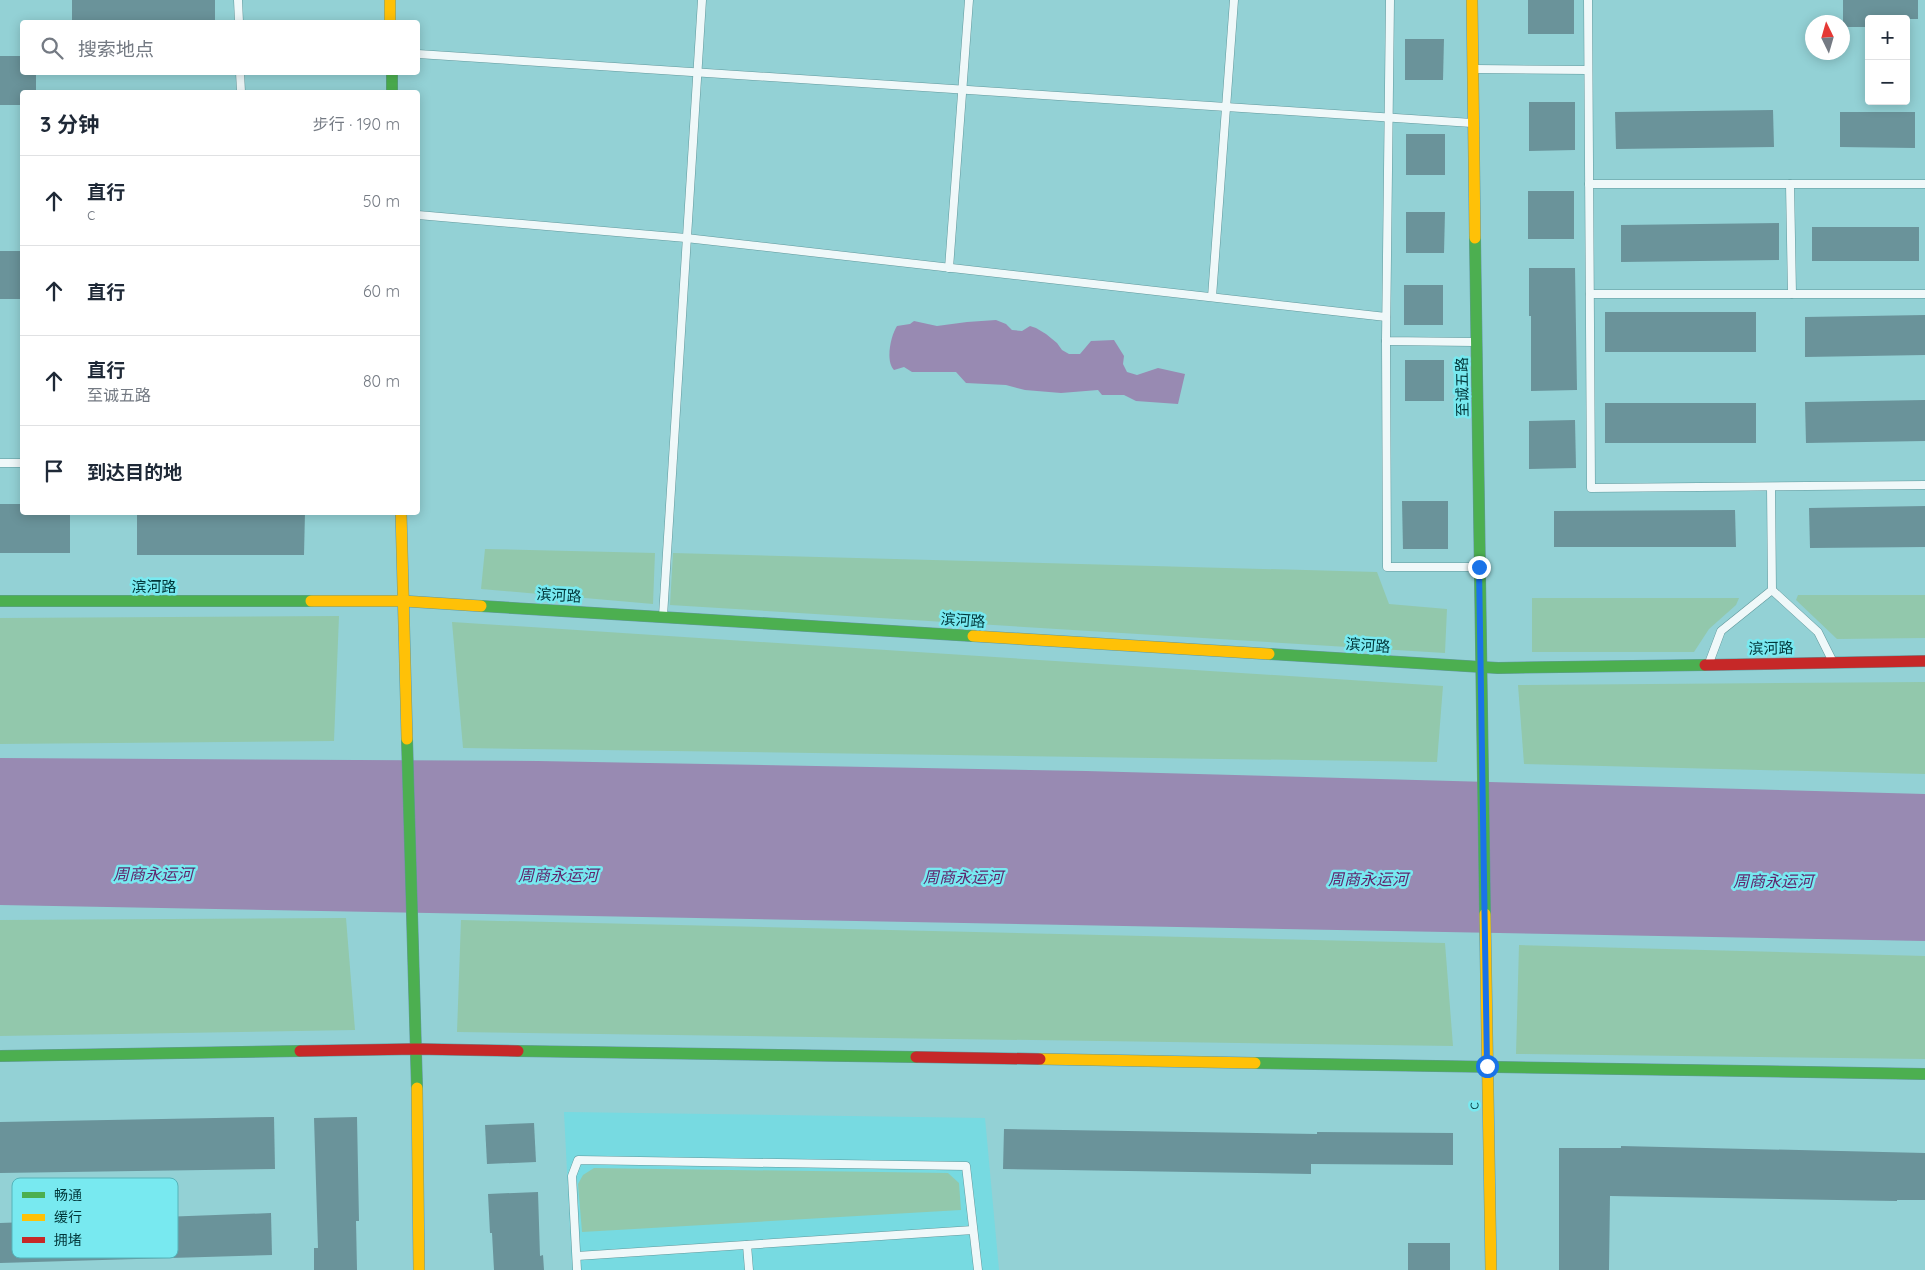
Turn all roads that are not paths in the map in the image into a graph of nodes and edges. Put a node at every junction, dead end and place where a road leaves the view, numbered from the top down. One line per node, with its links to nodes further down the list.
1 (238, 0): 9 (lane)
2 (390, 0): 10 (street)
3 (702, 0): 14 (lane)
4 (969, 0): 17 (lane)
5 (1234, 0): 20 (lane)
6 (1390, 0): 21 (lane)
7 (1472, 0): 12 (street, 至诚五路)
8 (1588, 0): 13 (lane)
9 (239, 20)
10 (390, 20)
11 (420, 54): 14 (lane)
12 (1473, 70): 13 (lane); 22 (street, 至诚五路)
13 (1588, 70): 23 (lane)
14 (696, 71): 17 (lane); 27 (lane)
15 (240, 75): 18 (lane)
16 (392, 75): 19 (street)
17 (963, 89): 20 (lane); 28 (lane)
18 (241, 90)
19 (392, 90)
20 (1227, 107): 21 (lane); 32 (lane)
21 (1389, 118): 22 (lane); 33 (lane)
22 (1474, 123): 35 (street, 至诚五路)
23 (1589, 184): 24 (lane); 29 (lane)
24 (1790, 184): 25 (lane); 30 (lane)
25 (1925, 184)
26 (420, 215): 27 (lane)
27 (686, 238): 28 (lane); 45 (lane)
28 (949, 268): 32 (lane)
29 (1590, 294): 30 (lane); 39 (lane)
30 (1792, 294): 31 (lane)
31 (1925, 294)
32 (1212, 297): 33 (lane)
33 (1386, 317): 34 (lane)
34 (1386, 341): 35 (lane); 41 (lane)
35 (1476, 342): 41 (street, 至诚五路)
36 (0, 462): 37 (lane)
37 (20, 462)
38 (1925, 485): 39 (lane)
39 (1772, 486): 42 (lane)
40 (401, 515): 44 (street)
41 (1479, 567): 49 (street, 至诚五路)
42 (1772, 590): 47 (lane); 48 (lane)
43 (0, 601): 44 (street, 滨河路)
44 (403, 601): 45 (street, 滨河路); 51 (street)
45 (663, 616): 49 (street, 滨河路)
46 (1925, 661): 47 (street, 滨河路)
47 (1833, 662): 48 (street, 滨河路)
48 (1709, 664): 49 (street, 滨河路)
49 (1480, 667): 50 (street, 至诚五路)
50 (1485, 942): 53 (street, c)
51 (416, 1049): 52 (street); 53 (street); 58 (street)
52 (0, 1056)
53 (1487, 1066): 54 (street); 62 (street, c)
54 (1925, 1074)
55 (974, 1230): 56 (lane); 57 (lane); 61 (lane)
56 (747, 1245): 57 (lane); 60 (lane)
57 (577, 1256): 59 (lane)
58 (419, 1270)
59 (577, 1270)
60 (749, 1270)
61 (978, 1270)
62 (1491, 1270)

